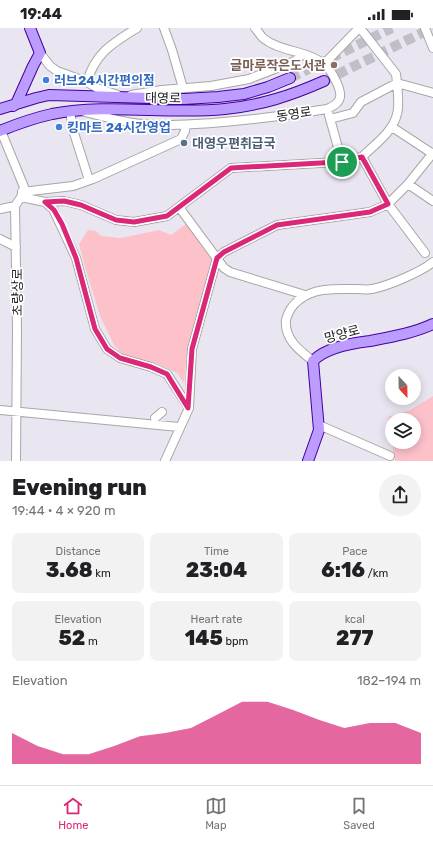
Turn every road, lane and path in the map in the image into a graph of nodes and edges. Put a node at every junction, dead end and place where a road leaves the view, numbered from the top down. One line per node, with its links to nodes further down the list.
1 (30, 28): 8 (main road)
2 (136, 28): 13 (street)
3 (164, 28): 15 (street)
4 (255, 28): 9 (street)
5 (360, 28): 10 (street); 14 (street)
6 (426, 28): 7 (street)
7 (433, 48)
8 (40, 53): 13 (street); 18 (main road)
9 (303, 54): 10 (street); 15 (street)
10 (324, 64): 19 (street, 동영로)
11 (290, 78): 17 (main road, 대영로)
12 (324, 81): 21 (main road, 대영로)
13 (87, 82): 17 (street)
14 (397, 83): 16 (street); 25 (street); 28 (street)
15 (183, 88): 17 (street)
16 (433, 93)
17 (121, 97): 18 (main road, 대영로)
18 (16, 104): 20 (main road, 대영로); 24 (main road)
19 (327, 108): 25 (street); 27 (street, 동영로)
20 (0, 109)
21 (123, 110): 22 (main road, 대영로); 26 (street)
22 (82, 111): 23 (main road, 대영로); 26 (street, 동영로)
23 (70, 112): 29 (main road, 대영로); 33 (street)
24 (0, 115)
25 (330, 119): 32 (street)
26 (126, 121): 27 (street, 동영로)
27 (186, 125): 33 (street)
28 (392, 127): 30 (street); 31 (street)
29 (0, 130): 35 (street)
30 (433, 154): 34 (street)
31 (362, 157): 32 (street); 38 (street)
32 (342, 162): 40 (street)
33 (89, 180): 35 (street)
34 (408, 184): 36 (street); 38 (street)
35 (22, 194): 37 (street); 39 (street)
36 (433, 201)
37 (45, 202): 40 (street); 50 (street)
38 (388, 204): 44 (street); 45 (street)
39 (14, 206): 41 (street); 43 (street, 초량상로)
40 (179, 207): 45 (street)
41 (0, 209)
42 (0, 239): 43 (street)
43 (16, 247): 52 (street, 초량상로)
44 (425, 253)
45 (217, 258): 47 (street); 50 (street)
46 (433, 262): 47 (street)
47 (305, 295): 49 (street)
48 (433, 324): 49 (main road, 망양로)
49 (313, 361): 55 (main road)
50 (188, 408): 56 (street)
51 (0, 410): 52 (street)
52 (16, 411): 56 (street); 58 (street, 초량상로)
53 (162, 412): 54 (street)
54 (155, 418)
55 (319, 426): 57 (street); 60 (main road)
56 (179, 427): 59 (street)
57 (390, 456)
58 (16, 461)
59 (165, 461)
60 (308, 461)

